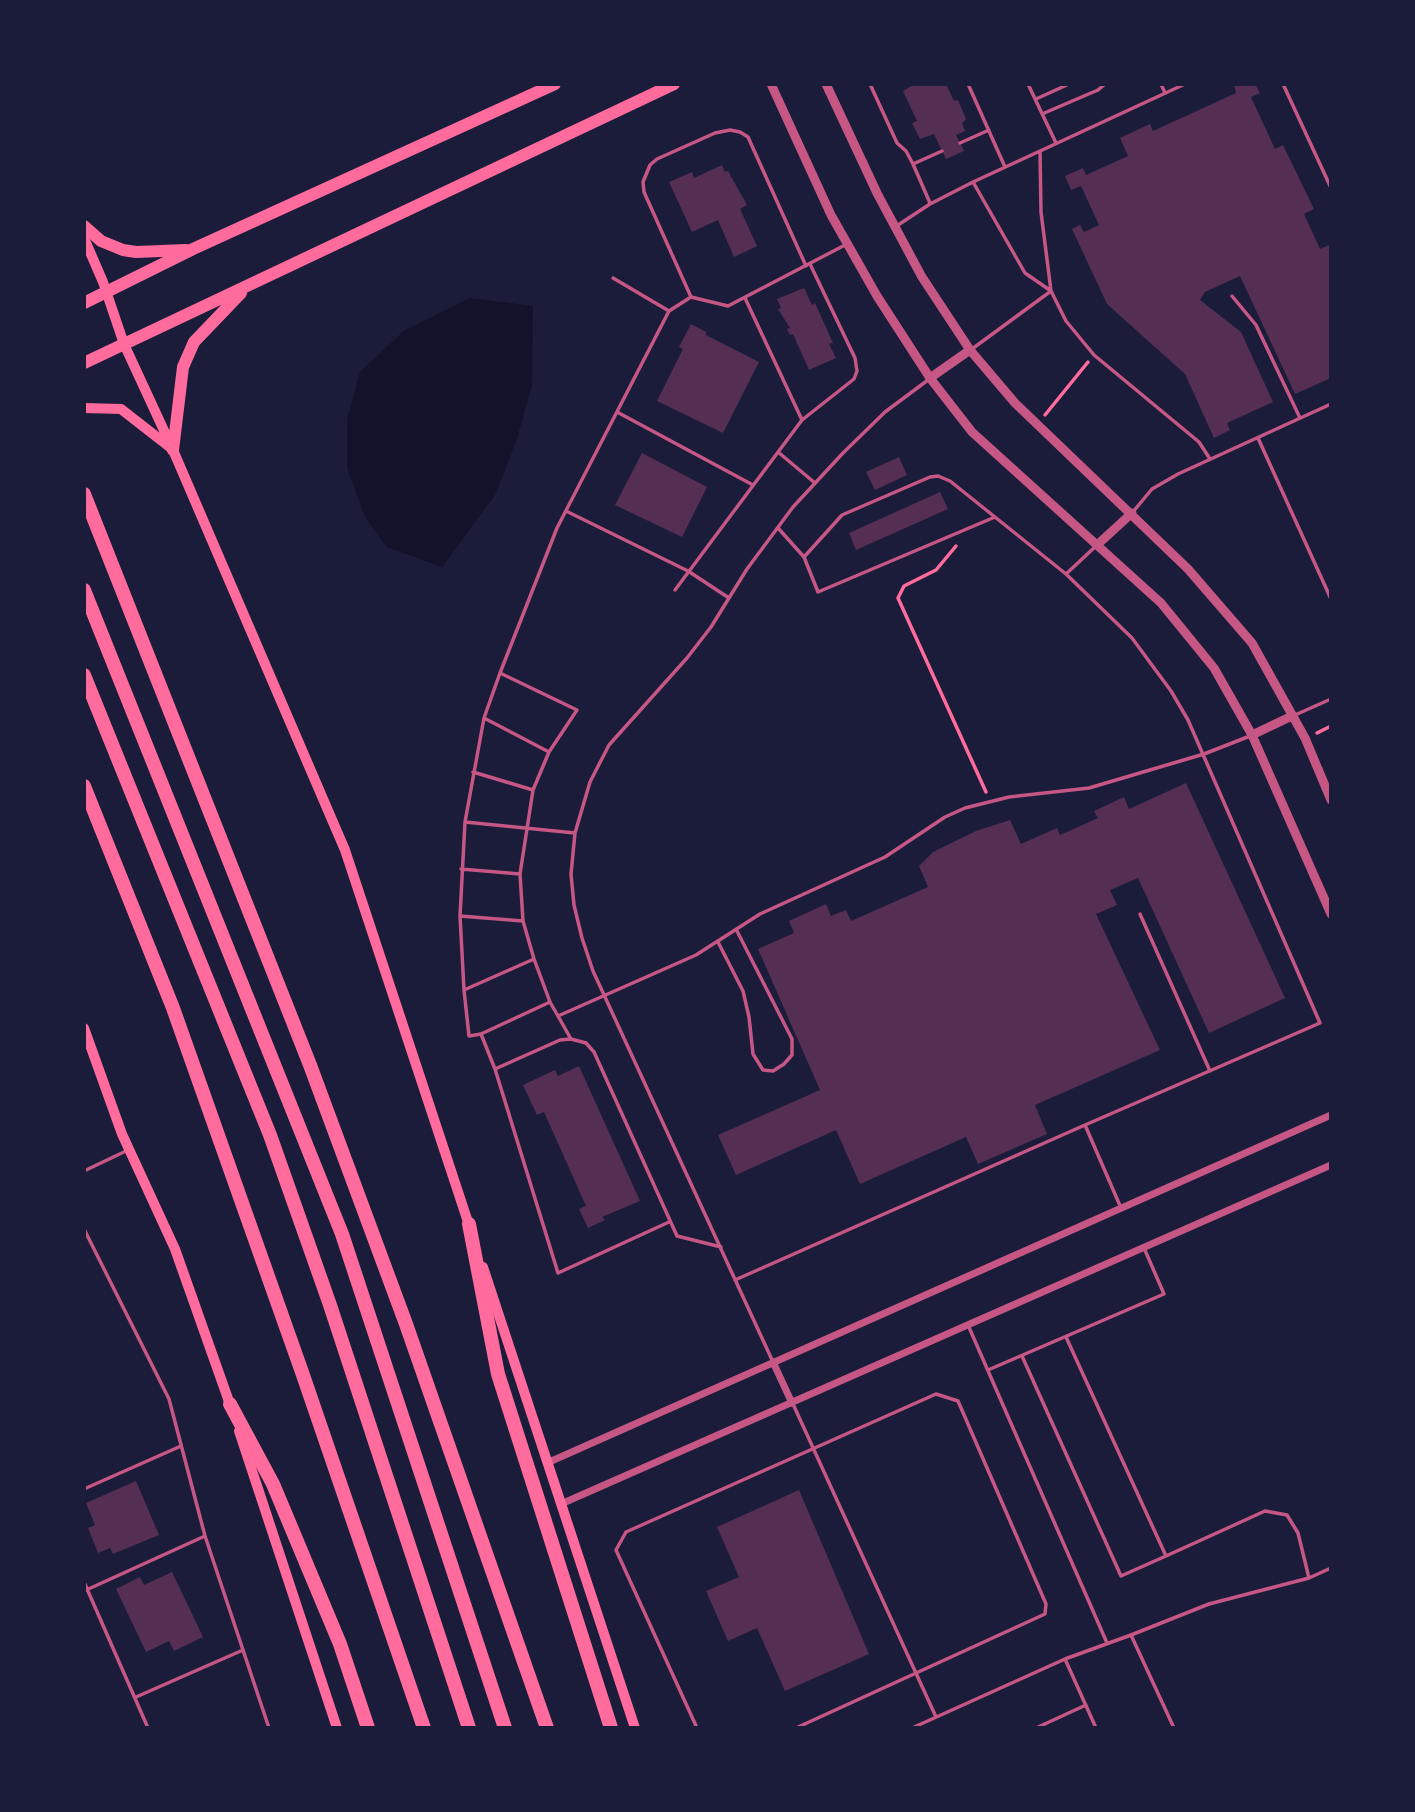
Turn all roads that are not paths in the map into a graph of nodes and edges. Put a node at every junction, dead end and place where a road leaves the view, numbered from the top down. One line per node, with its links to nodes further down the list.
1 (555, 84): 30 (main road)
2 (674, 84): 33 (main road)
3 (771, 84): 29 (street)
4 (826, 84): 27 (street)
5 (870, 84): 21 (lane)
6 (968, 84): 16 (lane)
7 (1028, 84): 14 (lane)
8 (1069, 84): 14 (lane)
9 (1105, 84): 15 (lane)
10 (1161, 84): 13 (lane)
11 (1185, 84): 13 (lane)
12 (1283, 84): 24 (lane)
13 (1165, 93): 18 (lane)
14 (1035, 100): 15 (lane)
15 (1042, 114): 18 (lane)
16 (989, 130): 17 (lane); 22 (lane)
17 (960, 143)
18 (1056, 143): 20 (lane)
19 (942, 151): 21 (lane)
20 (1040, 151): 22 (lane); 34 (lane)
21 (914, 164): 25 (lane)
22 (1005, 167): 23 (lane)
23 (973, 182): 25 (lane); 34 (lane)
24 (1331, 188)
25 (930, 204): 27 (lane)
26 (84, 226): 30 (main road)
27 (895, 227): 42 (street)
28 (84, 237): 35 (main road)
29 (847, 243): 31 (lane); 44 (street)
30 (193, 249): 35 (main road)
31 (808, 265): 37 (lane); 38 (lane); 49 (lane)
32 (613, 278): 40 (lane)
33 (247, 287): 41 (main road); 51 (main road)
34 (1051, 291): 42 (lane); 53 (lane)
35 (106, 293): 39 (main road); 41 (main road)
36 (1232, 296): 48 (lane)
37 (691, 297): 38 (lane); 40 (lane)
38 (745, 298): 49 (lane)
39 (84, 303)
40 (669, 311): 47 (lane)
41 (124, 344): 43 (main road); 51 (main road)
42 (970, 350): 44 (street); 58 (street)
43 (84, 363)
44 (930, 378): 54 (lane); 61 (street)
45 (1331, 404): 48 (lane)
46 (84, 408): 51 (main road)
47 (617, 412): 55 (lane); 57 (lane)
48 (1300, 418): 50 (lane)
49 (802, 419): 52 (lane)
50 (1258, 438): 53 (lane); 68 (lane)
51 (173, 450): 109 (main road)
52 (778, 452): 54 (lane); 55 (lane)
53 (1210, 459): 58 (lane)
54 (815, 483): 60 (lane)
55 (753, 485): 63 (lane)
56 (84, 494): 147 (highway)
57 (566, 511): 63 (lane); 69 (lane)
58 (1132, 513): 61 (street); 72 (street)
59 (995, 517): 62 (lane); 62 (lane); 64 (lane)
60 (778, 528): 62 (lane); 67 (lane)
61 (1097, 545): 64 (lane); 74 (street)
62 (804, 557)
63 (688, 571): 66 (lane); 67 (lane)
64 (1066, 574): 76 (lane)
65 (84, 590): 146 (highway)
66 (676, 590)
67 (729, 598): 83 (lane)
68 (1331, 599)
69 (500, 673): 73 (lane); 75 (lane)
70 (84, 675): 145 (highway)
71 (1331, 699): 72 (lane)
72 (1293, 716): 74 (street); 80 (street)
73 (485, 718): 75 (lane); 77 (lane)
74 (1252, 735): 76 (lane); 87 (street)
75 (549, 752): 79 (lane)
76 (1204, 754): 90 (lane); 101 (lane)
77 (473, 772): 79 (lane); 81 (lane)
78 (84, 786): 144 (highway)
79 (533, 790): 82 (lane)
80 (1331, 800)
81 (465, 822): 82 (lane); 84 (lane)
82 (526, 828): 83 (lane); 85 (lane)
83 (575, 833): 94 (lane)
84 (461, 869): 85 (lane); 88 (lane)
85 (520, 874): 89 (lane)
86 (1140, 914): 101 (lane)
87 (1331, 914)
88 (460, 916): 89 (lane); 93 (lane)
89 (523, 921): 92 (lane)
90 (737, 931): 91 (lane); 91 (lane)
91 (718, 942): 94 (lane)
92 (534, 959): 93 (lane); 95 (lane)
93 (464, 990): 98 (lane)
94 (605, 995): 96 (lane); 111 (lane)
95 (550, 1002): 96 (lane); 98 (lane)
96 (558, 1016): 99 (lane)
97 (84, 1028): 104 (main road)
98 (481, 1034): 100 (lane)
99 (571, 1039): 100 (lane); 108 (lane)
100 (495, 1069): 108 (lane)
101 (1209, 1071): 103 (lane)
102 (1331, 1115): 107 (street)
103 (1085, 1125): 107 (lane); 113 (lane)
104 (129, 1149): 106 (lane); 120 (main road)
105 (1331, 1165): 112 (street)
106 (84, 1171)
107 (1121, 1208): 117 (street)
108 (669, 1222): 111 (lane)
109 (469, 1224): 123 (main road); 148 (highway)
110 (84, 1229): 121 (lane)
111 (721, 1247): 113 (lane)
112 (1144, 1248): 114 (street); 115 (lane)
113 (736, 1280): 117 (lane)
114 (968, 1325): 118 (lane); 119 (street)
115 (1066, 1336): 116 (lane); 127 (lane)
116 (1022, 1356): 118 (lane); 127 (lane)
117 (773, 1362): 119 (street); 123 (street)
118 (988, 1370): 133 (lane)
119 (792, 1402): 122 (lane); 125 (street)
120 (230, 1404): 142 (main road); 143 (highway)
121 (181, 1446): 124 (lane); 126 (lane)
122 (814, 1450): 136 (lane); 136 (lane); 150 (lane)
123 (547, 1463): 125 (main road)
124 (84, 1489)
125 (561, 1504): 149 (main road)
126 (205, 1536): 131 (lane); 134 (lane)
127 (1166, 1556): 129 (lane)
128 (1331, 1568): 129 (lane)
129 (1309, 1578): 132 (lane)
130 (84, 1582): 131 (lane)
131 (86, 1590): 137 (lane)
132 (1131, 1635): 133 (lane); 155 (lane)
133 (1107, 1643): 135 (lane)
134 (243, 1650): 137 (lane); 141 (lane)
135 (1065, 1659): 138 (lane); 139 (lane)
136 (915, 1673): 139 (lane); 151 (lane)
137 (135, 1697): 140 (lane)
138 (1086, 1705): 153 (lane); 154 (lane)
139 (936, 1717): 152 (lane)
140 (148, 1728)
141 (269, 1728)
142 (337, 1728)
143 (368, 1728)
144 (424, 1728)
145 (469, 1728)
146 (505, 1728)
147 (547, 1728)
148 (611, 1728)
149 (635, 1728)
150 (697, 1728)
151 (796, 1728)
152 (912, 1728)
153 (1035, 1728)
154 (1096, 1728)
155 (1174, 1728)

